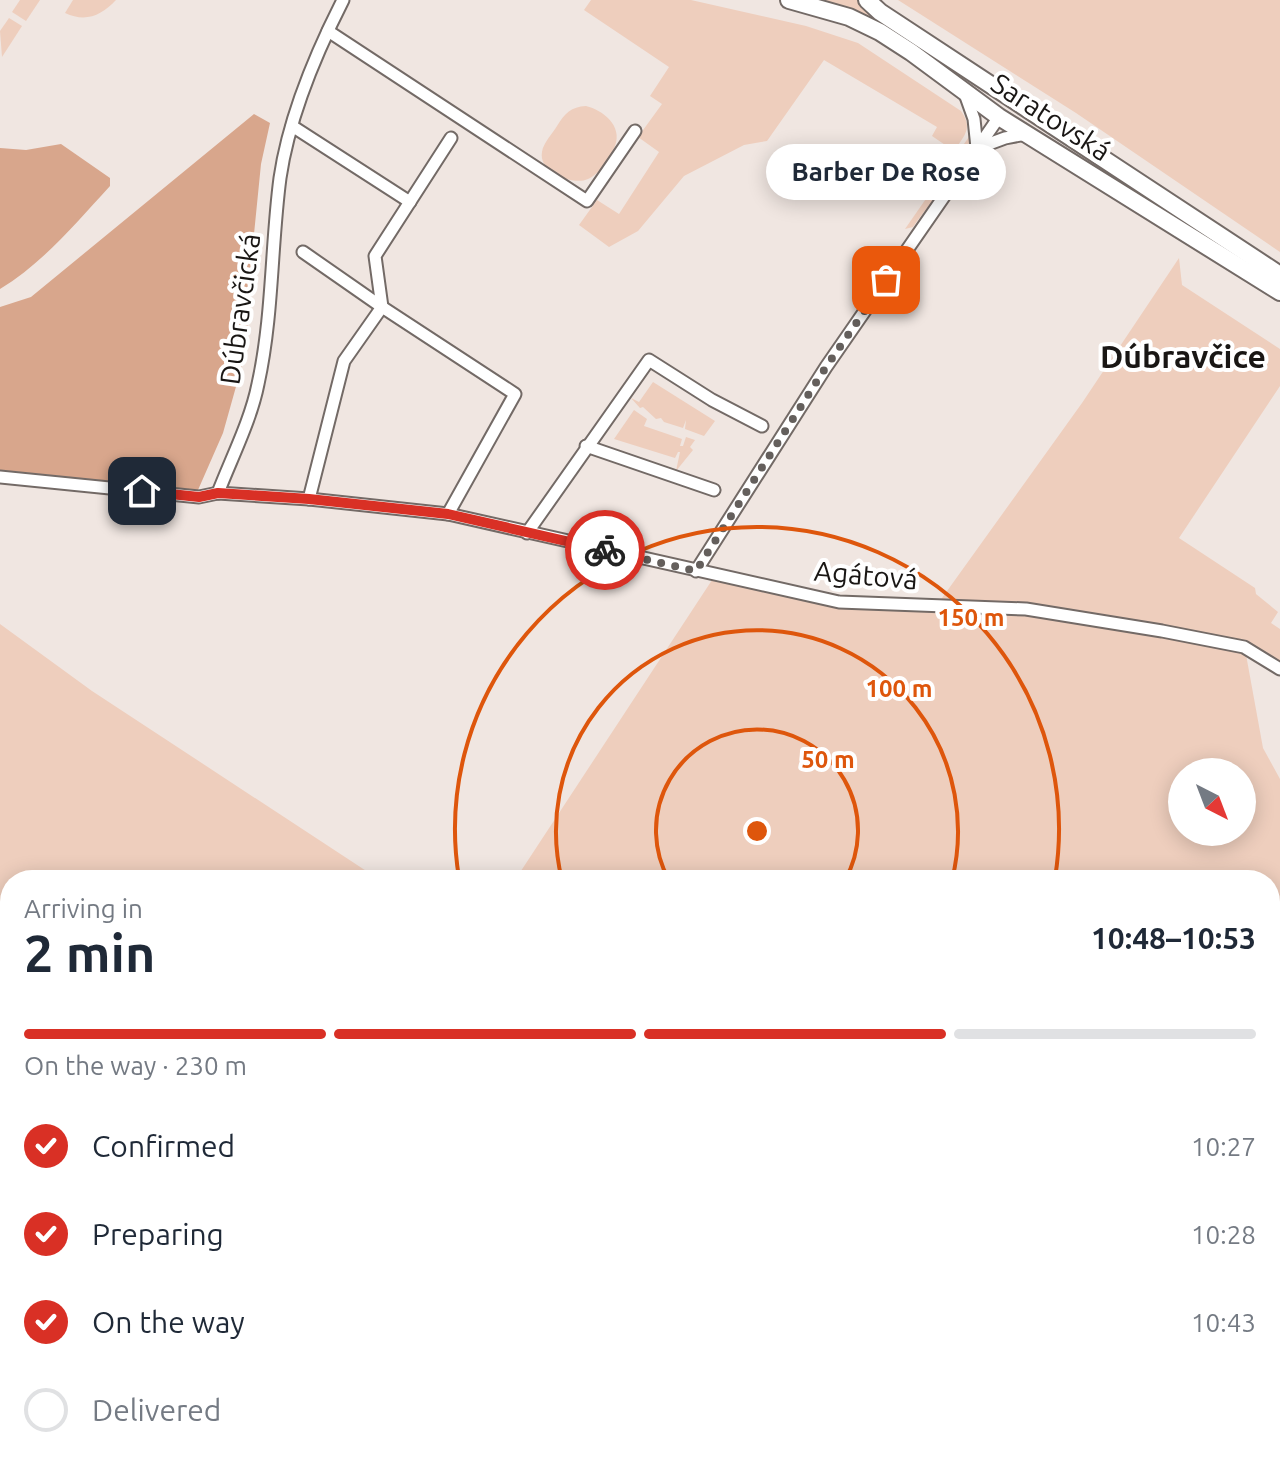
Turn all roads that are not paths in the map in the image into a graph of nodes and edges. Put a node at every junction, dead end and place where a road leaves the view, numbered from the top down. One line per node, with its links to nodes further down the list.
1 (343, 0): 4 (street, Dúbravčická)
2 (789, 0): 5 (main road, Saratovská)
3 (867, 0): 6 (main road, Saratovská)
4 (328, 31): 9 (street, Dúbravčická); 10 (street)
5 (964, 91): 8 (main road, Saratovská); 13 (street)
6 (1001, 93): 7 (main road, Saratovská); 8 (main road)
7 (1029, 111): 8 (main road); 16 (main road, Saratovská)
8 (999, 117): 11 (main road, Saratovská); 13 (street)
9 (292, 126): 14 (street); 23 (street, Dúbravčická)
10 (635, 131)
11 (1026, 134): 13 (street); 17 (main road, Saratovská)
12 (451, 138): 14 (street)
13 (977, 148): 27 (street)
14 (410, 202): 18 (street)
15 (303, 252): 18 (street)
16 (1280, 275)
17 (1280, 292)
18 (382, 307): 24 (street); 25 (street)
19 (762, 426): 20 (street)
20 (586, 446): 22 (street); 26 (street)
21 (0, 477): 23 (street, Agátová)
22 (714, 490)
23 (218, 493): 24 (street, Agátová)
24 (309, 499): 25 (street, Agátová)
25 (448, 514): 26 (street, Agátová)
26 (527, 533): 27 (street, Agátová)
27 (696, 571): 28 (street, Agátová)
28 (1280, 669)

